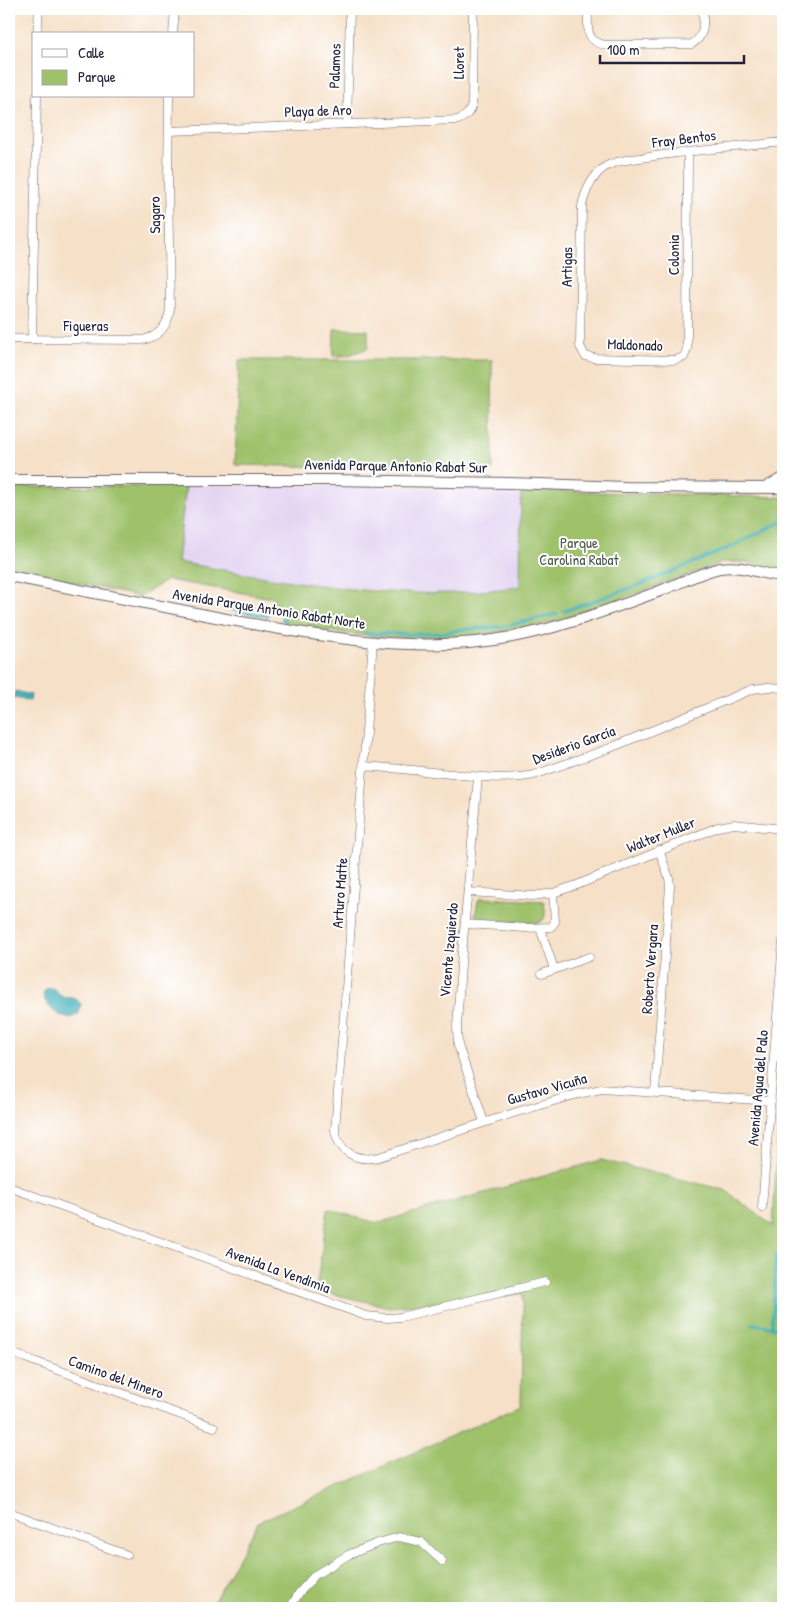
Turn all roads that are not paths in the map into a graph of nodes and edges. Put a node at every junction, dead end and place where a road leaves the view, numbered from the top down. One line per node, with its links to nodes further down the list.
1 (39, 9): 7 (street)
2 (175, 9): 8 (street)
3 (350, 9): 12 (street, Palamos)
4 (473, 9): 11 (street, Lloret)
5 (588, 9): 6 (street)
6 (703, 9)
7 (37, 32)
8 (173, 32)
9 (36, 98): 19 (street)
10 (169, 98): 13 (street, Sagaro)
11 (467, 115): 12 (street, Playa de Aro)
12 (347, 124): 13 (street, Playa de Aro)
13 (169, 131): 17 (street, Sagaro)
14 (783, 142): 15 (street, Fray Bentos)
15 (688, 152): 16 (street, Fray Bentos); 21 (street, Colonia)
16 (593, 179): 20 (street, Artigas)
17 (161, 331): 19 (street, Figueras)
18 (9, 339): 19 (street, Figueras)
19 (32, 339)
20 (585, 356): 21 (street, Maldonado)
21 (684, 357)
22 (783, 478): 24 (street)
23 (9, 480): 24 (street, Avenida Parque Antonio Rabat Sur)
24 (765, 488): 25 (street, Avenida Parque Antonio Rabat Sur)
25 (783, 488)
26 (777, 574): 28 (street); 29 (street, Avenida Parque Antonio Rabat Norte)
27 (9, 576): 29 (street, Avenida Parque Antonio Rabat Norte)
28 (783, 584)
29 (373, 641): 31 (street, Arturo Matte)
30 (783, 688): 32 (street, Desiderio García)
31 (364, 766): 32 (street, Desiderio García); 47 (street, Arturo Matte)
32 (478, 777): 35 (street, Vicente Izquierdo)
33 (783, 829): 34 (street, Walter Muller)
34 (659, 850): 36 (street, Walter Muller); 44 (street, Roberto Vergara)
35 (468, 892): 36 (street, Walter Muller); 37 (street, Vicente Izquierdo)
36 (553, 893): 38 (street)
37 (465, 924): 38 (street); 46 (street, Vicente Izquierdo)
38 (540, 928): 41 (street)
39 (783, 941): 43 (street, Avenida Agua del Palo)
40 (589, 957): 41 (street)
41 (554, 970): 42 (street)
42 (542, 974)
43 (782, 979): 45 (street, Avenida Agua del Palo)
44 (655, 1092): 45 (street, Gustavo Vicuña); 46 (street, Gustavo Vicuña)
45 (771, 1101): 49 (street, Avenida Agua del Palo)
46 (484, 1122): 47 (street, Gustavo Vicuña)
47 (341, 1146)
48 (9, 1187): 50 (street, Avenida La Vendimia)
49 (762, 1208)
50 (545, 1282)
51 (9, 1352): 52 (street, Camino del Minero)
52 (214, 1427)
53 (9, 1512): 54 (street)
54 (128, 1555)
55 (442, 1561): 56 (street)
56 (290, 1608)

